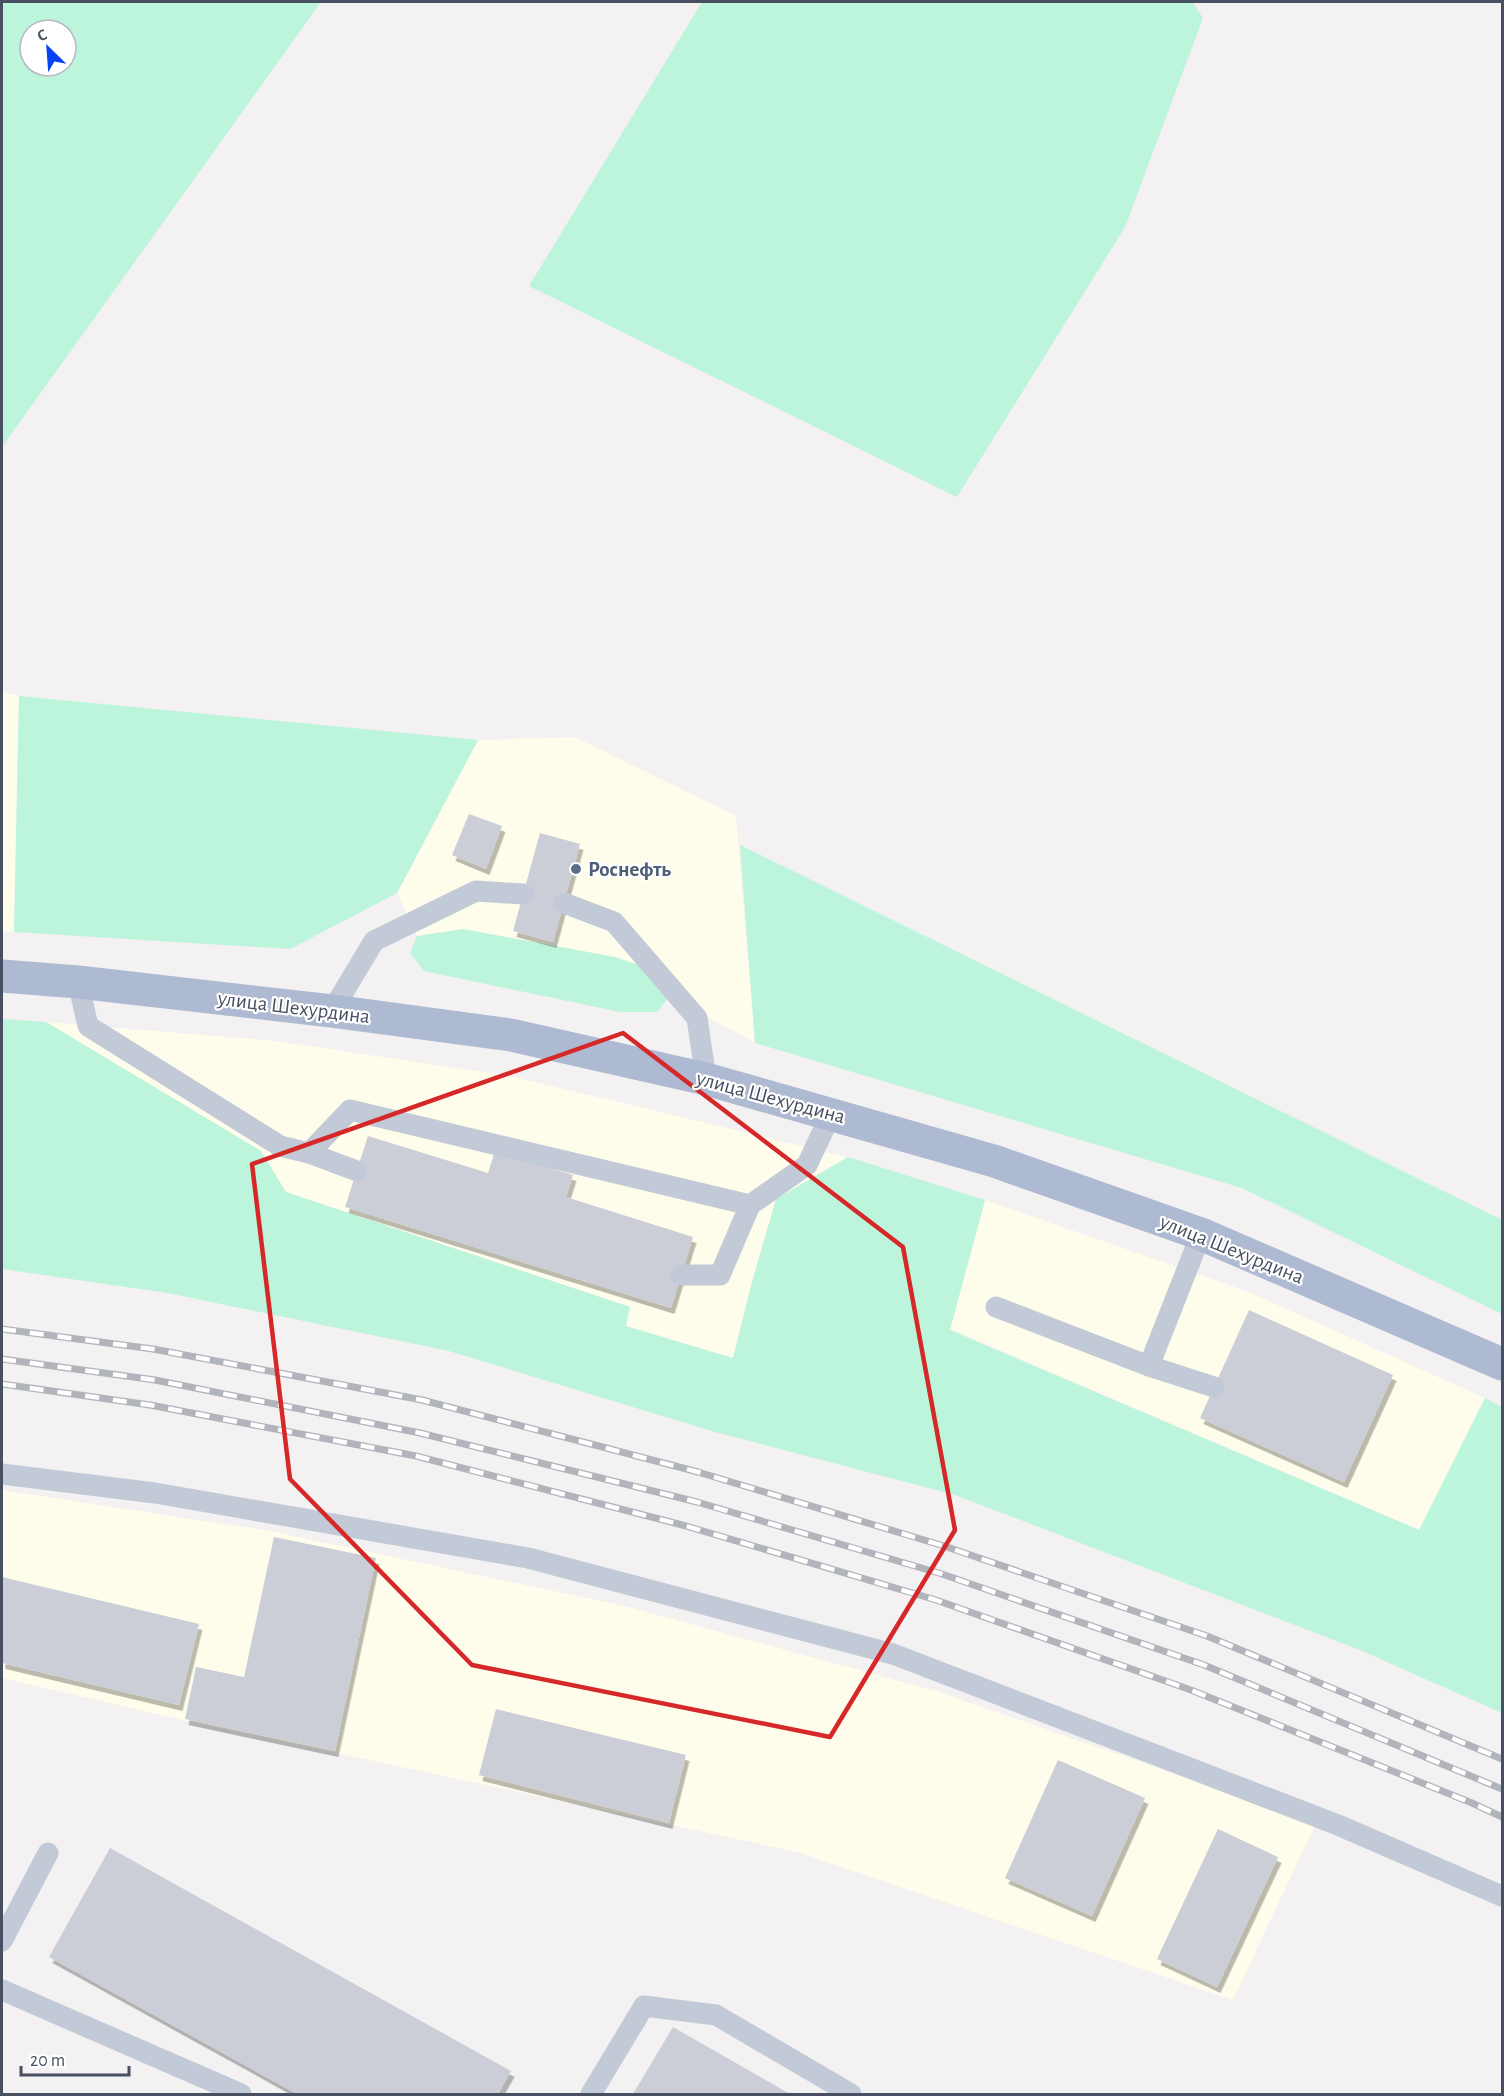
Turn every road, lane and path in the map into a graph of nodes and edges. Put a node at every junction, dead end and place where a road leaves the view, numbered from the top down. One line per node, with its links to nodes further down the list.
1 (523, 894): 5 (lane)
2 (564, 903): 6 (lane)
3 (2, 976): 4 (main road, улица Шехурдина)
4 (78, 982): 5 (main road, улица Шехурдина); 8 (lane)
5 (332, 1011): 6 (main road, улица Шехурдина)
6 (706, 1079): 7 (main road, улица Шехурдина)
7 (831, 1114): 10 (lane); 11 (main road, улица Шехурдина)
8 (309, 1153): 9 (lane); 10 (lane)
9 (357, 1171)
10 (750, 1205): 12 (lane)
11 (1201, 1234): 14 (main road, улица Шехурдина); 15 (lane)
12 (681, 1275)
13 (996, 1307): 15 (lane)
14 (1503, 1364)
15 (1149, 1366): 16 (lane)
16 (1215, 1387)
17 (2, 1474): 19 (lane)
18 (48, 1852): 20 (lane)
19 (1503, 1896)
20 (2, 1941)
21 (2, 1990): 22 (lane)
22 (241, 2094)
23 (591, 2094): 24 (lane)
24 (851, 2094)

